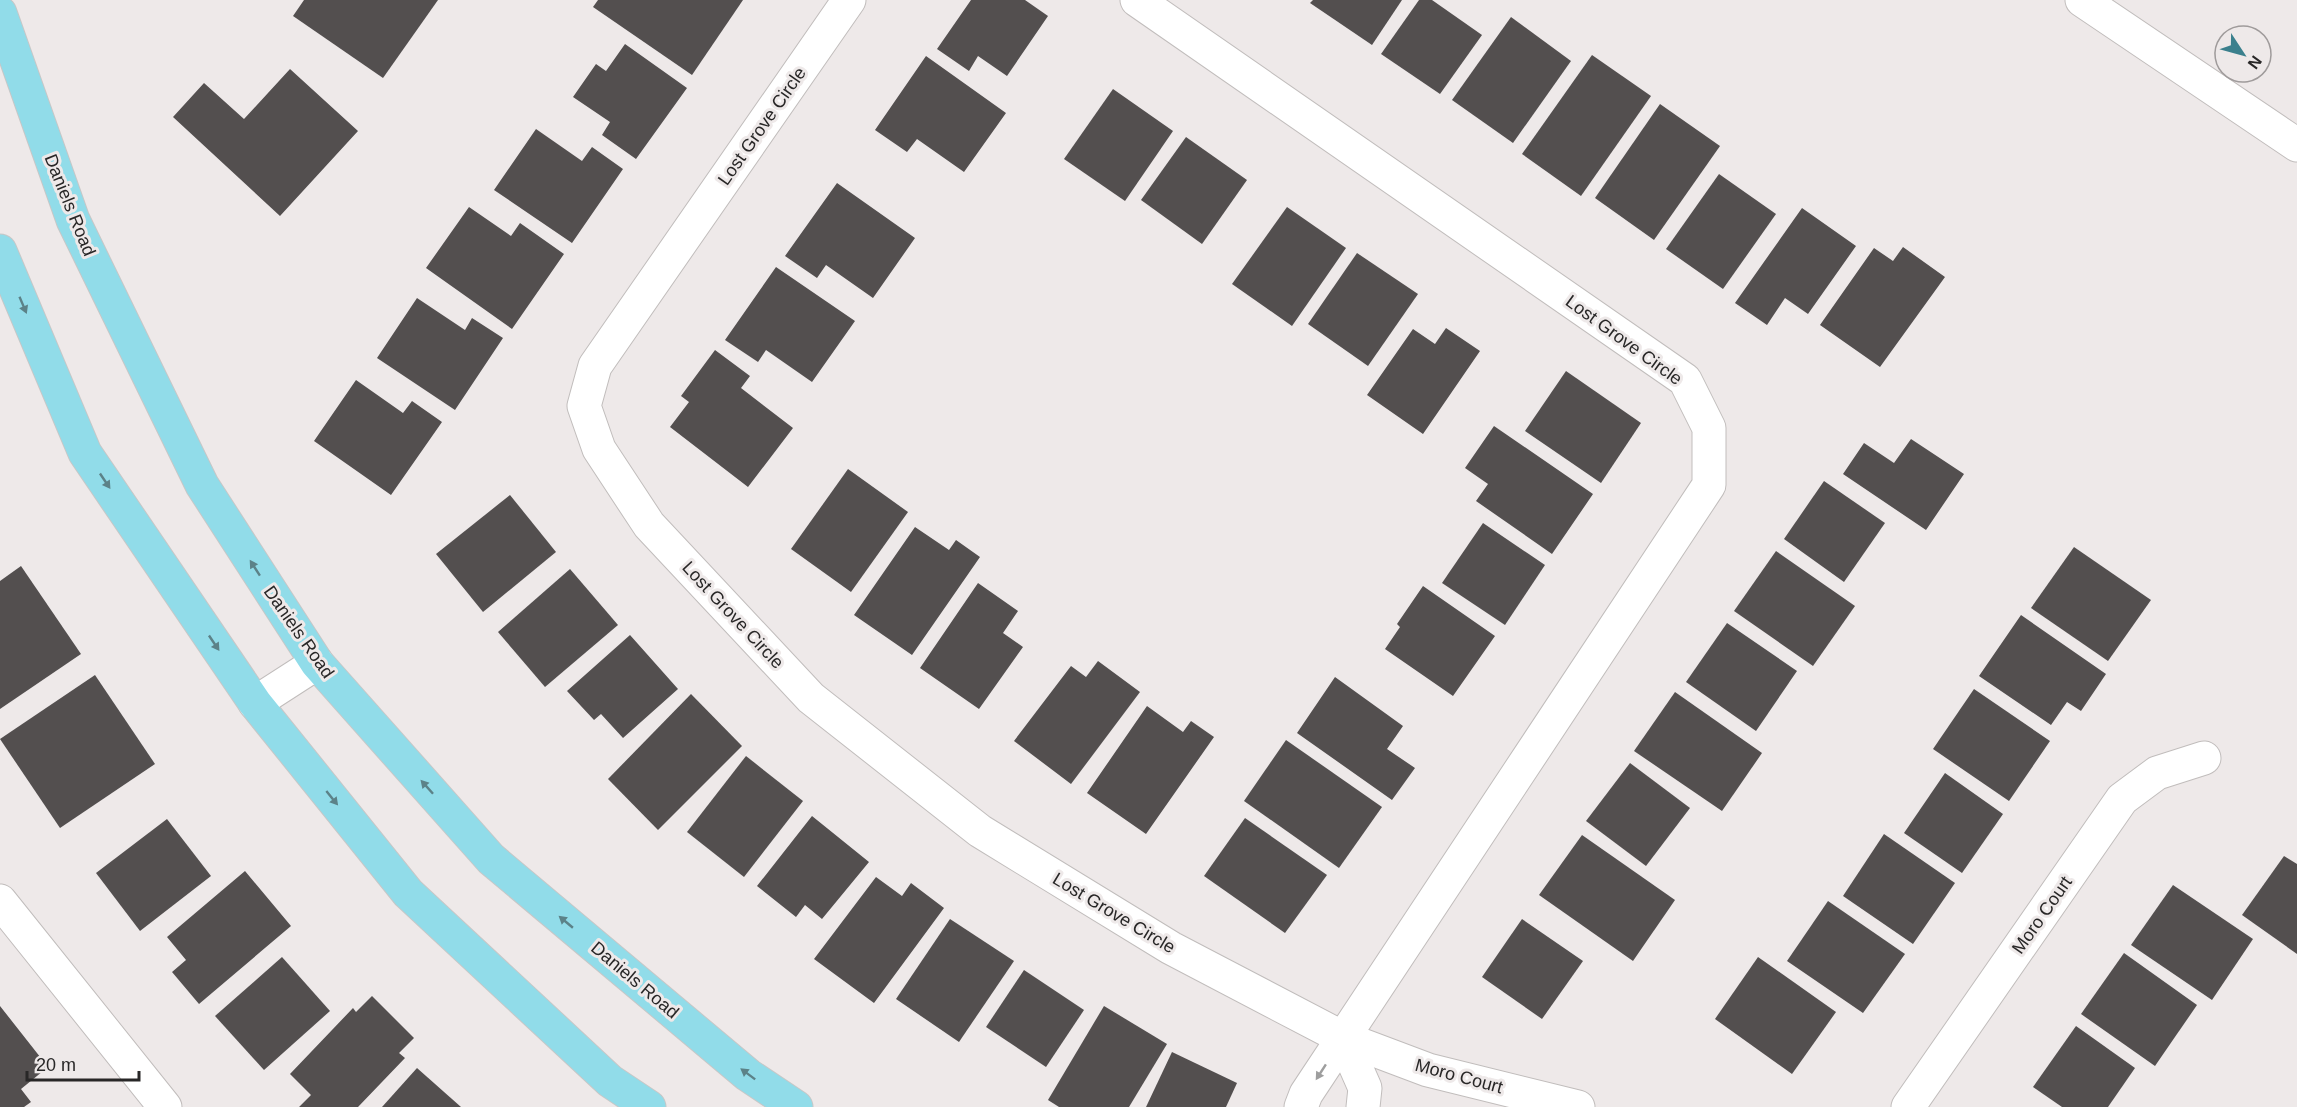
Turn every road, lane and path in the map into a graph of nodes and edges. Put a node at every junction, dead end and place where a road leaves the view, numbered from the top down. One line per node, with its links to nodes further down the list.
1 (849, 0): 11 (street, Lost Grove Circle)
2 (1137, 0): 11 (street, Lost Grove Circle)
3 (2082, 0): 5 (street)
4 (0, 12): 7 (main road, Daniels Road, one-way to 4)
5 (2297, 145)
6 (0, 251): 8 (main road, one-way to 8)
7 (317, 663): 8 (street); 14 (main road, Daniels Road, one-way to 7)
8 (255, 703): 13 (main road, one-way to 13)
9 (2204, 758): 18 (street, Moro Court)
10 (0, 902): 12 (street)
11 (1343, 1038): 15 (street, Lost Grove Circle, one-way to 15); 16 (street); 17 (street, Moro Court)
12 (165, 1107)
13 (649, 1107)
14 (796, 1107)
15 (1301, 1107)
16 (1363, 1107)
17 (1578, 1107)
18 (1908, 1107)

